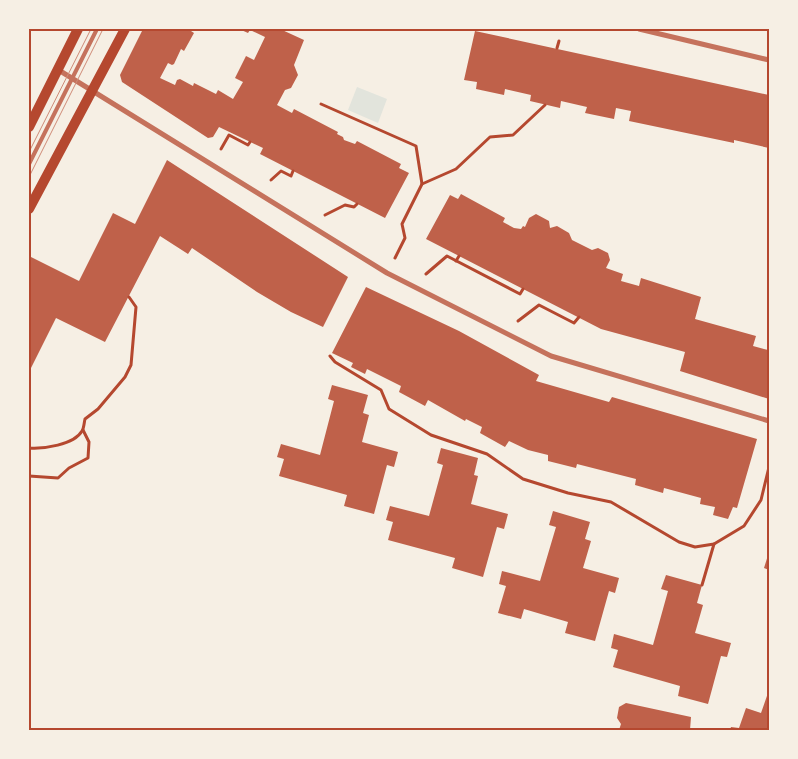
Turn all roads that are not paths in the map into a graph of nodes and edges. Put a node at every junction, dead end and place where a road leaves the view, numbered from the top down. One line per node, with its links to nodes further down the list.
1 (78, 29): 6 (main road)
2 (97, 29): 7 (lane)
3 (125, 29): 8 (main road)
4 (639, 29): 5 (street)
5 (769, 60)
6 (57, 69): 7 (street); 9 (main road)
7 (72, 78): 8 (street); 10 (lane)
8 (91, 90): 11 (main road); 12 (street)
9 (29, 127)
10 (29, 164)
11 (29, 209)
12 (769, 421)

